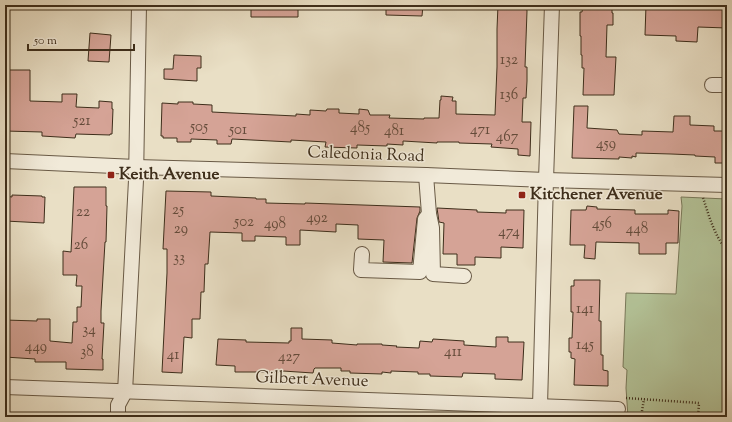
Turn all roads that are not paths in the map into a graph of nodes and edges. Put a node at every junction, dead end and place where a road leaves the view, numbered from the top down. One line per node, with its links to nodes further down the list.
1 (139, 5): 6 (street)
2 (552, 5): 8 (street)
3 (712, 84): 4 (street)
4 (727, 85)
5 (5, 161): 6 (street, Caledonia Road)
6 (136, 167): 7 (street, Caledonia Road); 14 (street)
7 (426, 175): 8 (street, Caledonia Road); 10 (street)
8 (546, 180): 9 (street, Caledonia Road); 15 (street)
9 (727, 185)
10 (429, 214): 11 (street); 12 (street)
11 (362, 254)
12 (464, 276)
13 (5, 387): 14 (street, Gilbert Avenue)
14 (125, 392): 15 (street, Gilbert Avenue); 17 (street)
15 (540, 406): 16 (street, Gilbert Avenue)
16 (618, 409)
17 (118, 417)

